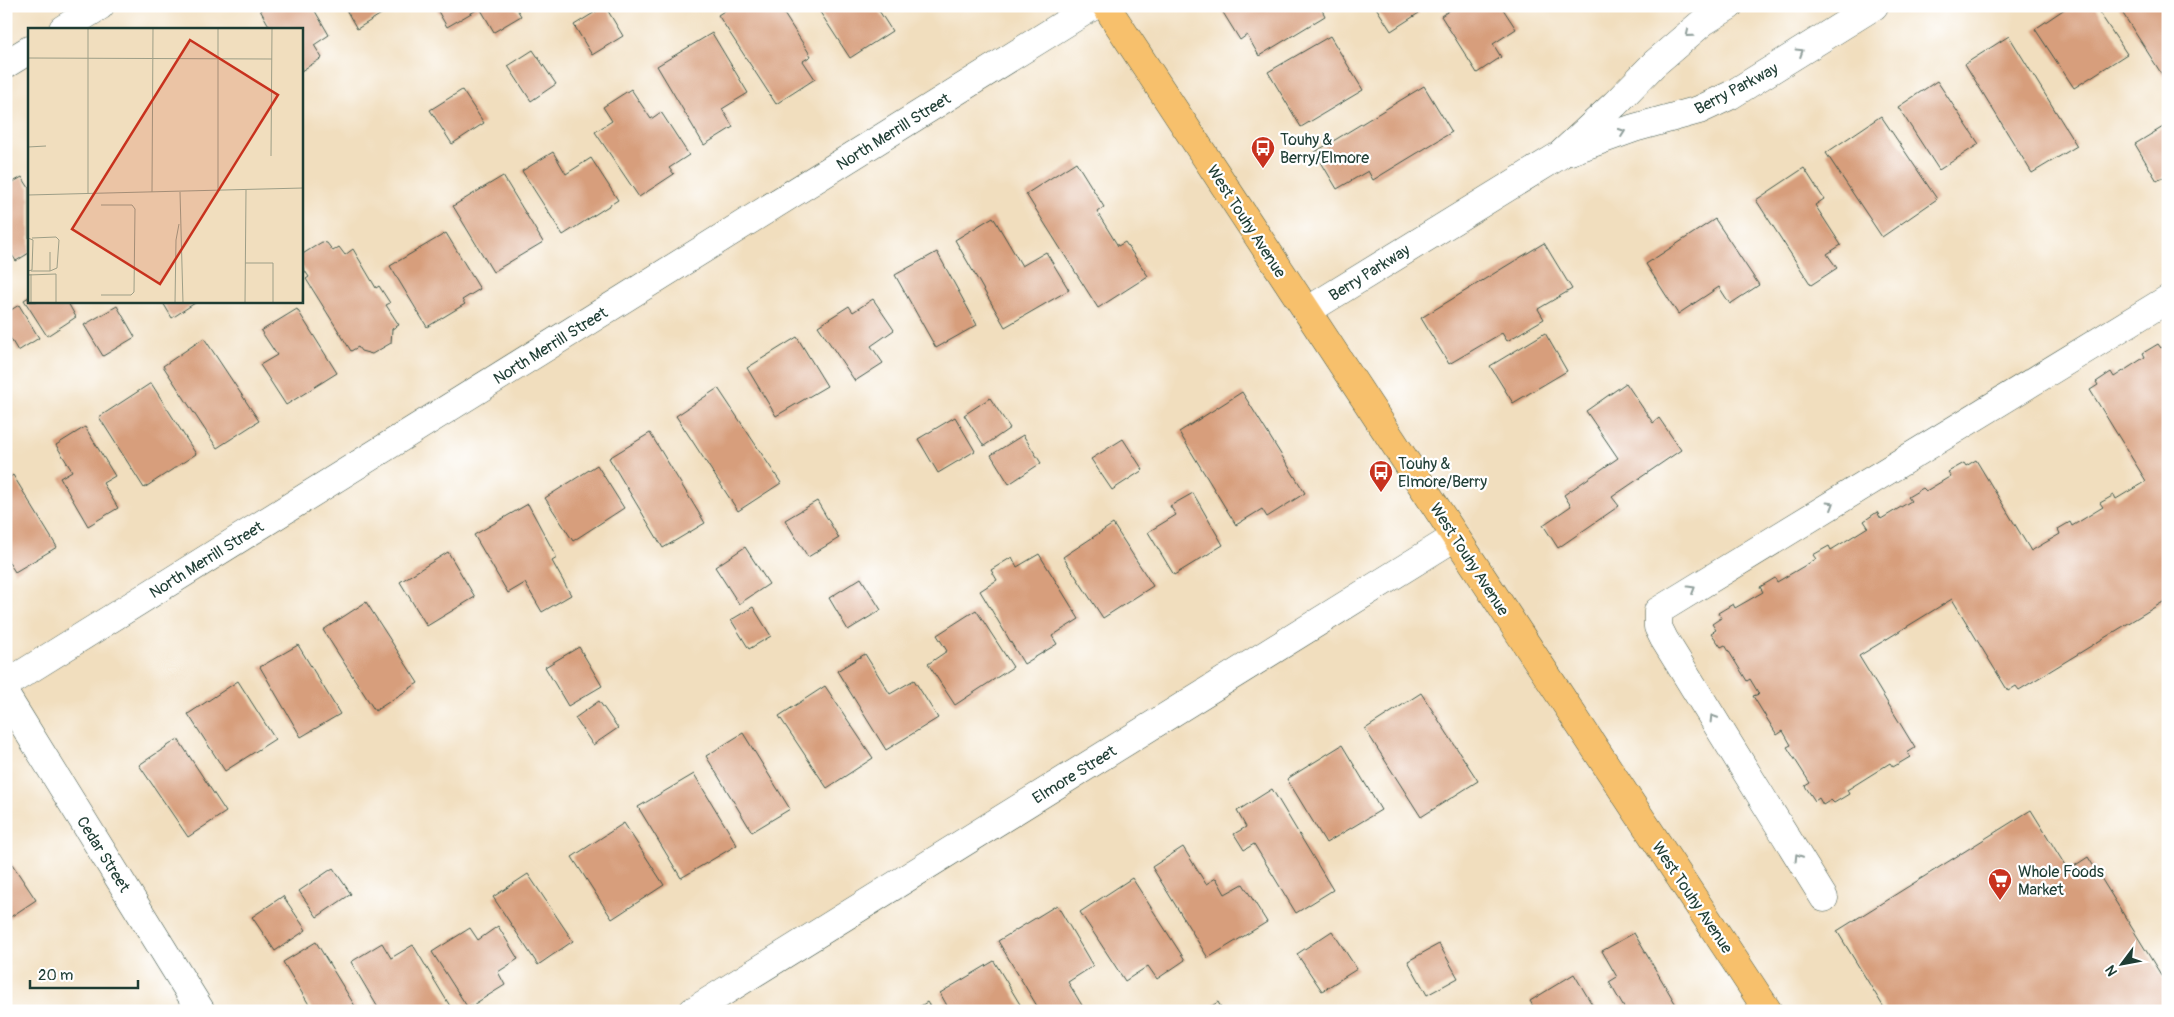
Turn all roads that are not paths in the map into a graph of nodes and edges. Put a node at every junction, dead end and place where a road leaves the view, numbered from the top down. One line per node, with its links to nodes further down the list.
1 (100, 6): 6 (street)
2 (1093, 6): 13 (street, North Merrill Street)
3 (1106, 6): 11 (main road, West Touhy Avenue)
4 (1729, 6): 9 (street, Berry Parkway, one-way to 9)
5 (1874, 6): 9 (street, Berry Parkway, one-way to 5)
6 (65, 28)
7 (28, 51): 8 (street)
8 (6, 64)
9 (1560, 155): 11 (street, Berry Parkway)
10 (2168, 299): 15 (street, one-way to 10)
11 (1307, 311): 12 (main road, West Touhy Avenue)
12 (1455, 537): 17 (street, Elmore Street); 18 (main road, West Touhy Avenue)
13 (6, 684)
14 (6, 696): 16 (street, Cedar Street)
15 (1824, 898)
16 (201, 1011)
17 (693, 1011)
18 (1768, 1011)

